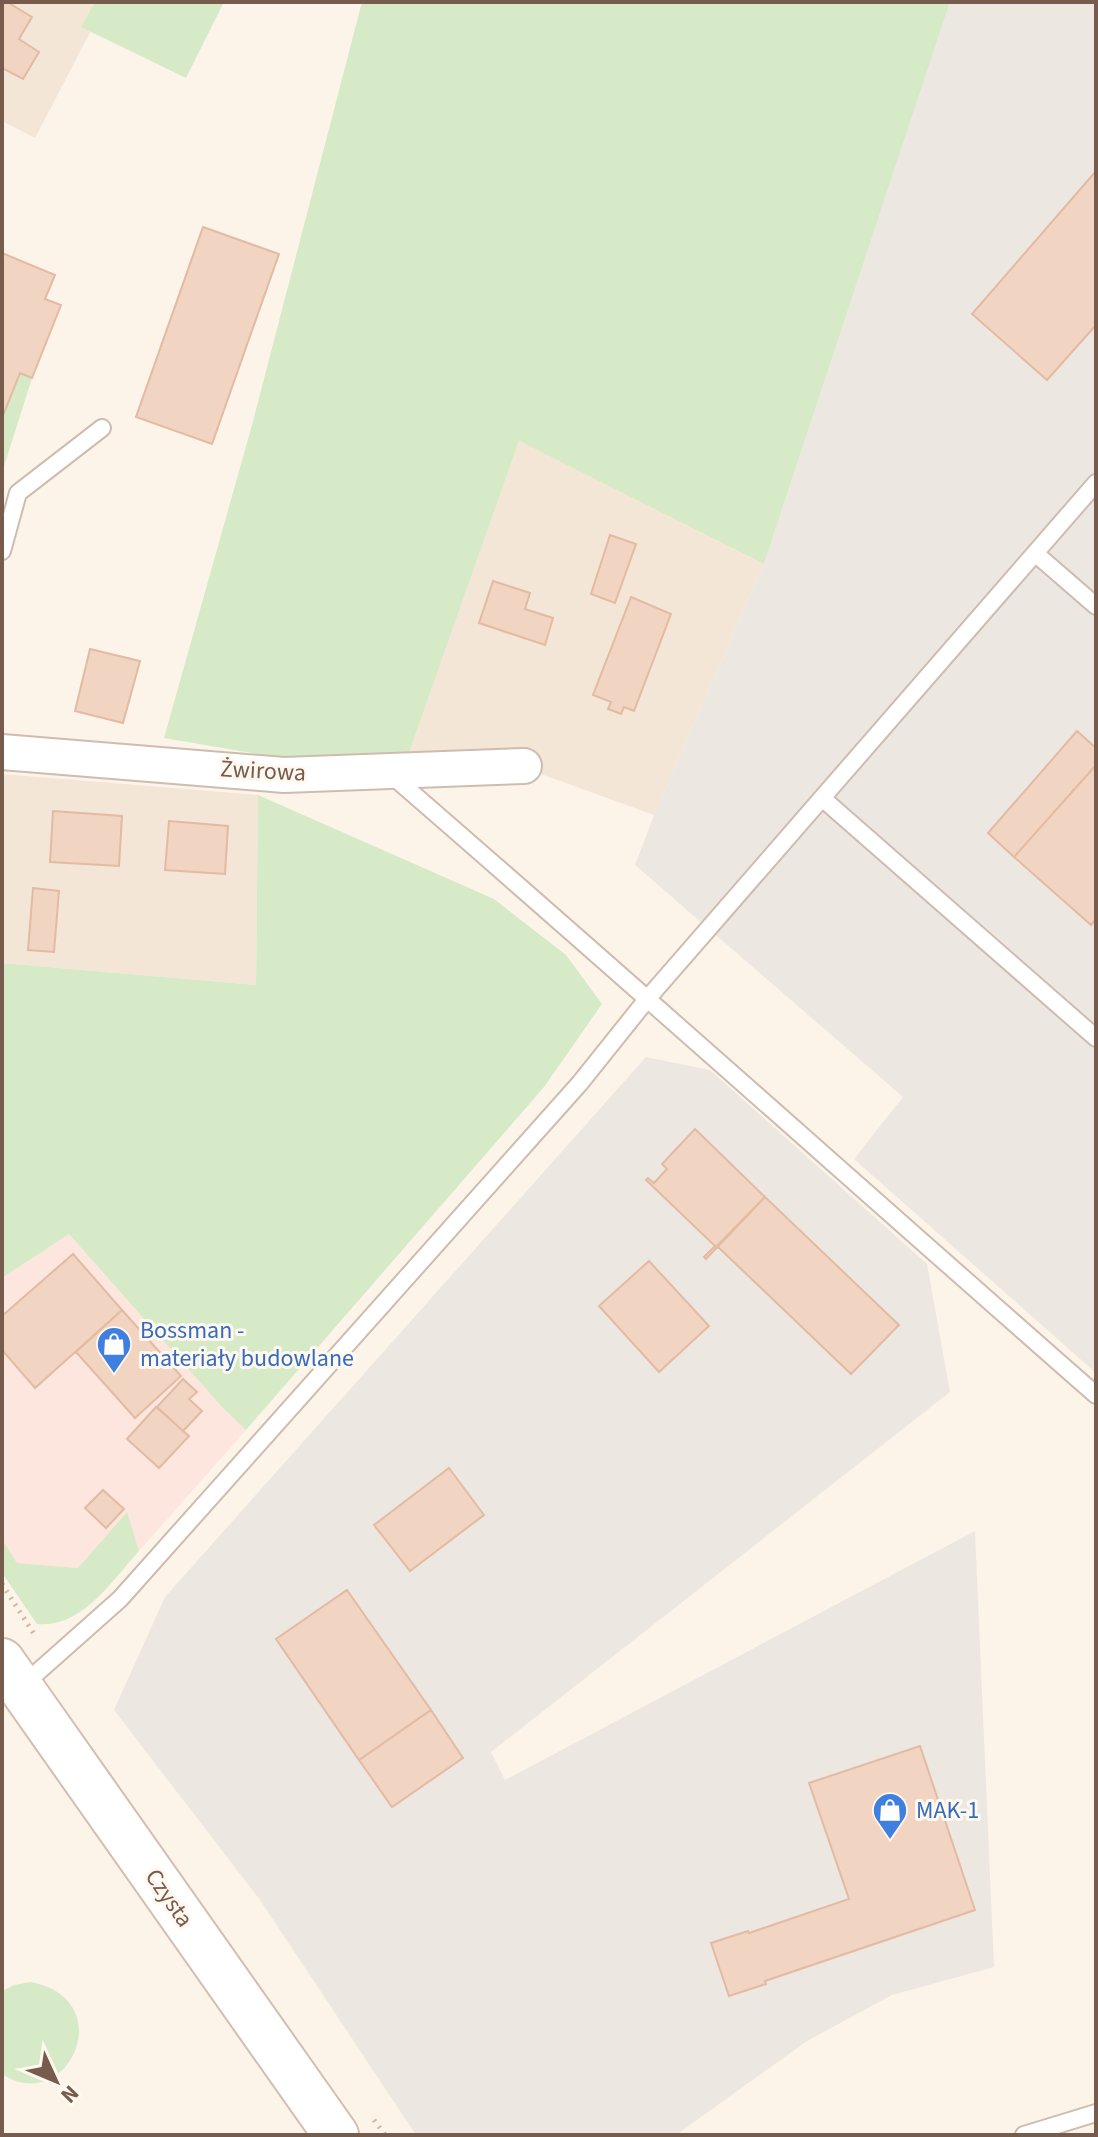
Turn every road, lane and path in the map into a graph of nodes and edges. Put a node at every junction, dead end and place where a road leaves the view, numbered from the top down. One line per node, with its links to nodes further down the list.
1 (102, 428): 3 (lane)
2 (1096, 483): 4 (lane)
3 (2, 551)
4 (1036, 554): 5 (lane); 9 (lane)
5 (1096, 606)
6 (2, 752): 8 (street, Żwirowa)
7 (524, 766): 8 (street, Żwirowa)
8 (388, 772): 10 (lane)
9 (822, 798): 10 (lane); 11 (lane)
10 (648, 998): 12 (lane); 13 (lane)
11 (1096, 1038)
12 (1096, 1395)
13 (11, 1674): 15 (main road, Czysta)
14 (1096, 2113): 16 (lane)
15 (336, 2135)
16 (1024, 2135)

